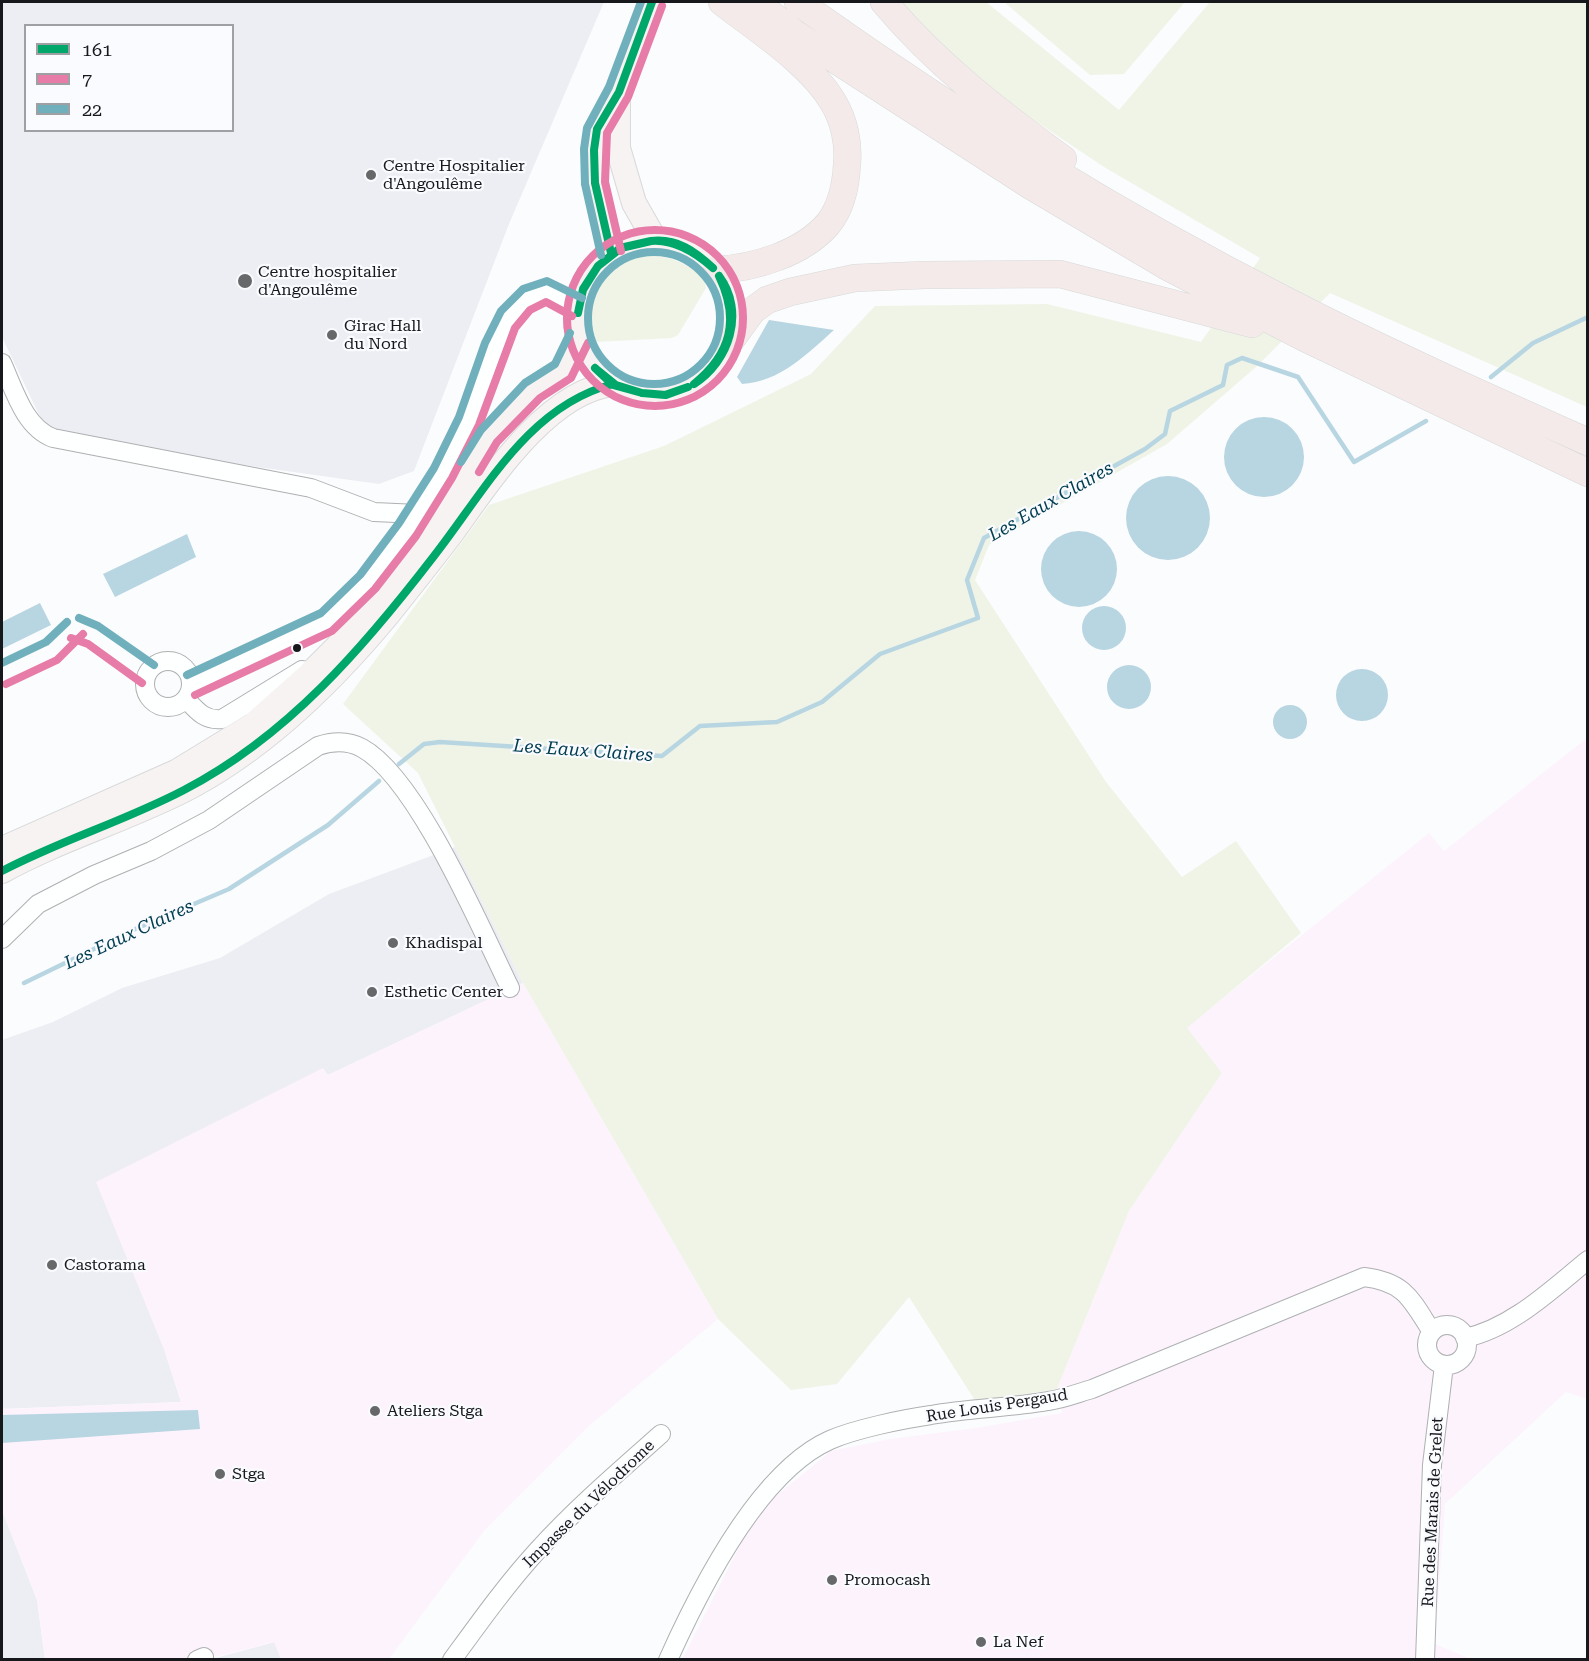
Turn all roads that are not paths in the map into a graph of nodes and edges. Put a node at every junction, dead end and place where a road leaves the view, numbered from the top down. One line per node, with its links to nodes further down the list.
1 (652, 2): 6 (main road)
2 (722, 2): 10 (highway)
3 (756, 2): 13 (highway)
4 (798, 2): 7 (highway)
5 (884, 2): 7 (highway)
6 (618, 92): 8 (main road); 9 (main road)
7 (1083, 189): 17 (highway)
8 (656, 240): 9 (main road); 10 (main road)
9 (611, 253): 11 (main road)
10 (716, 270): 14 (main road)
11 (577, 307): 12 (main road); 19 (street)
12 (579, 338): 16 (main road); 20 (main road)
13 (1305, 338): 14 (highway); 18 (highway)
14 (728, 344): 16 (main road)
15 (2, 363): 19 (street)
16 (613, 384): 22 (main road)
17 (1587, 442)
18 (1587, 472)
19 (418, 514): 20 (street)
20 (339, 645): 21 (main road)
21 (2, 849)
22 (2, 871)
23 (2, 939): 24 (street)
24 (510, 988)
25 (1587, 1260): 27 (street)
26 (1432, 1332): 27 (street); 28 (street); 31 (street, Rue Louis Pergaud)
27 (1465, 1338): 28 (street)
28 (1444, 1365): 32 (street, Rue des Marais de Grelet)
29 (661, 1434): 30 (street, Impasse du Vélodrome)
30 (452, 1659)
31 (668, 1659)
32 (1425, 1659)

